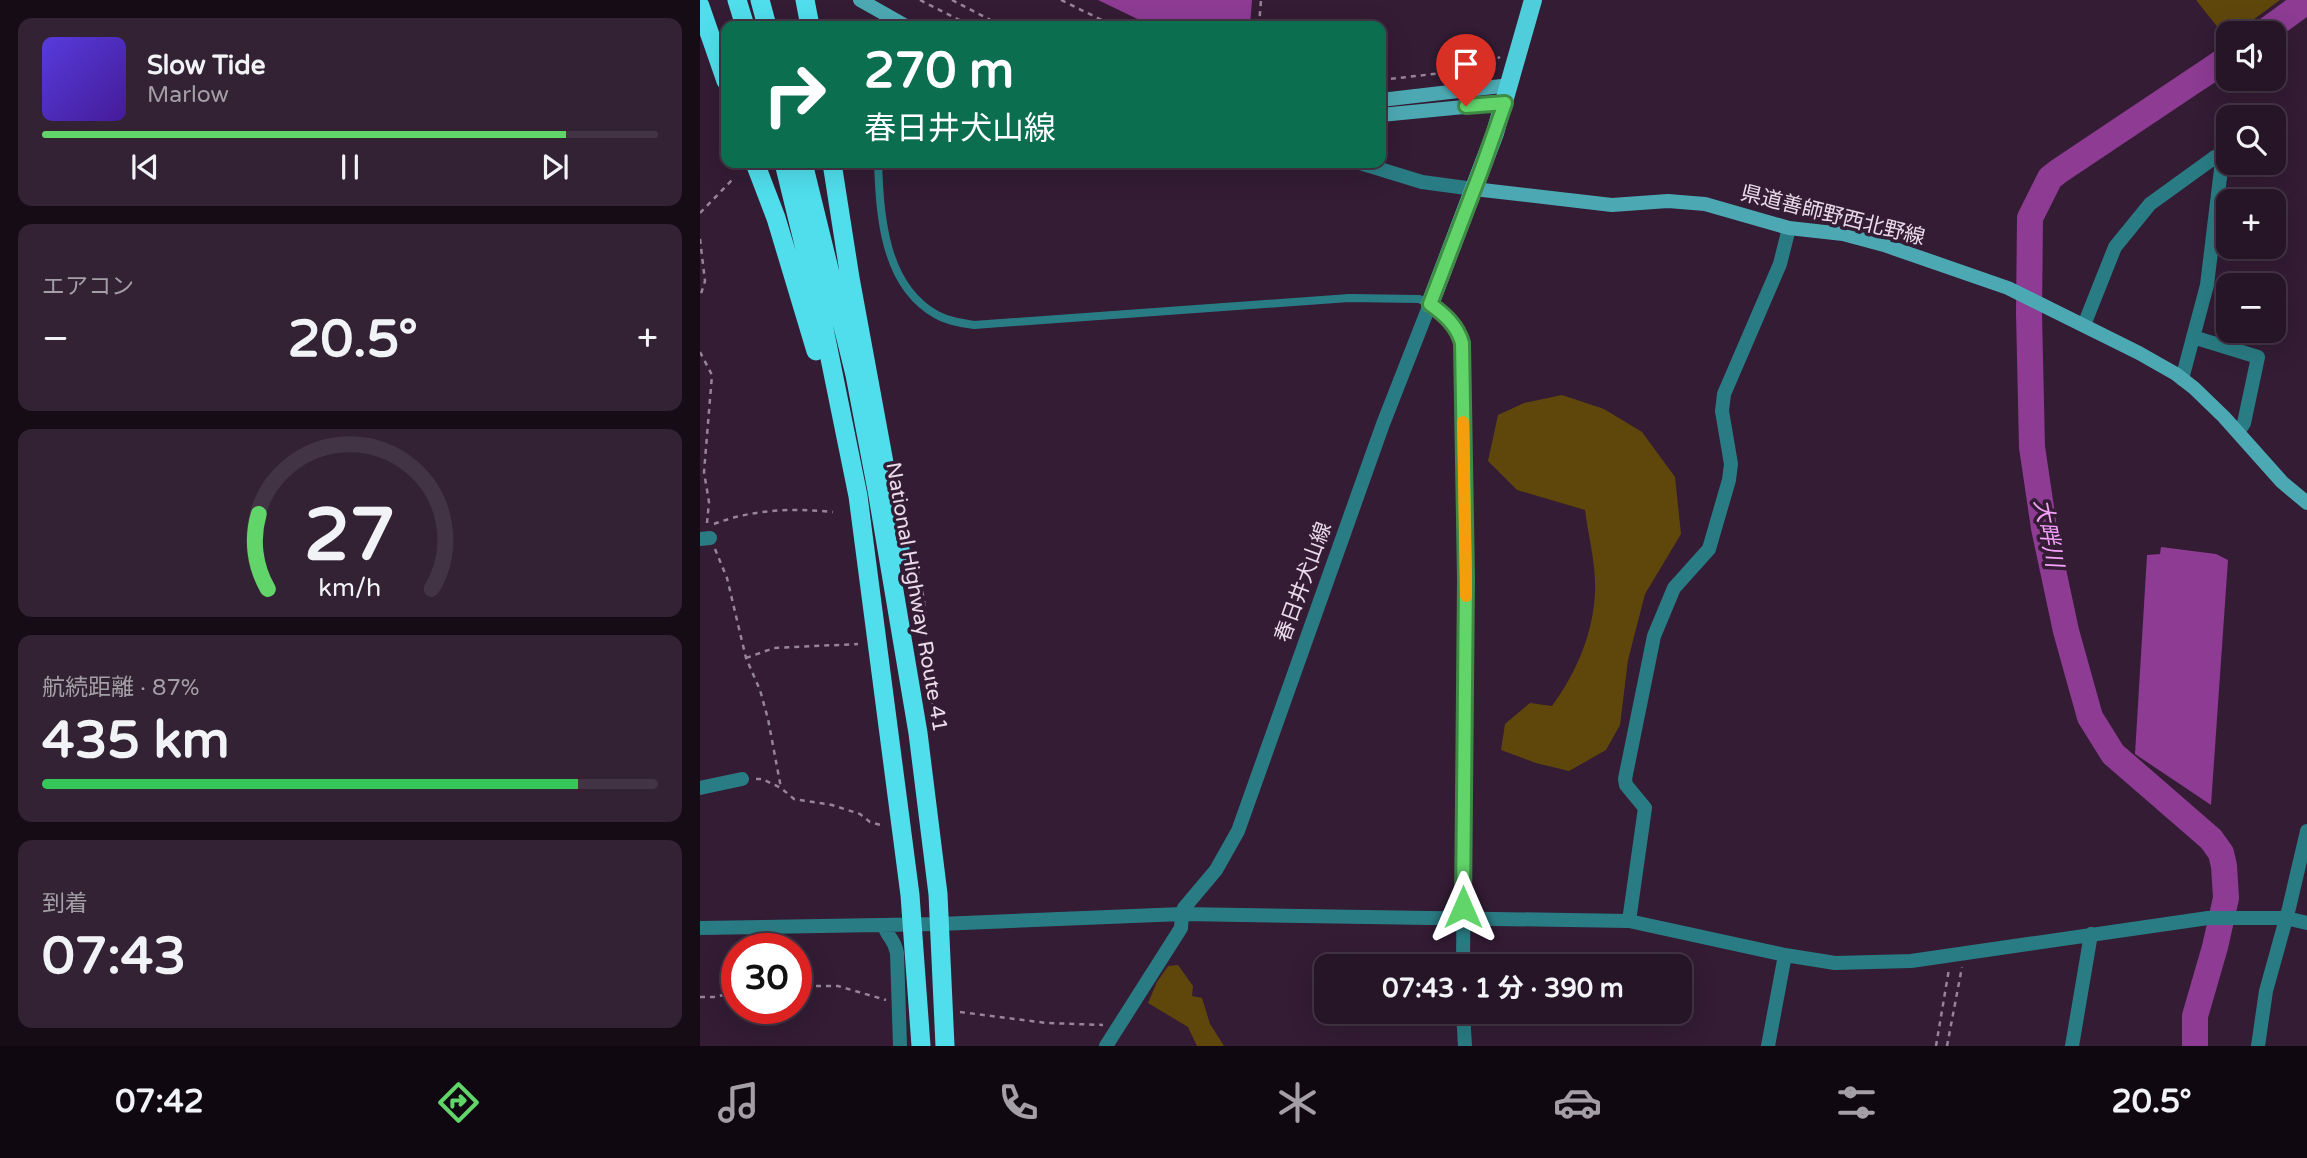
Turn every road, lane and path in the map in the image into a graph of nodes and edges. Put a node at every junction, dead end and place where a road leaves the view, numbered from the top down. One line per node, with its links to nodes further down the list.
1 (737, 0): 11 (highway)
2 (760, 0): 12 (highway)
3 (806, 0): 13 (highway)
4 (860, 0): 14 (main road)
5 (920, 0): 15 (path)
6 (952, 0): 16 (path)
7 (1061, 0): 17 (path)
8 (1261, 0): 18 (path)
9 (1533, 0): 19 (main road, 春日井犬山線)
10 (700, 6): 20 (highway)
11 (743, 21)
12 (766, 21)
13 (809, 21)
14 (897, 21)
15 (961, 21)
16 (992, 21)
17 (1104, 21)
18 (1259, 21)
19 (1520, 51): 21 (path); 22 (main road, 春日井犬山線)
20 (721, 66)
21 (1386, 79)
22 (1507, 94): 23 (main road); 24 (main road); 32 (main road, 春日井犬山線)
23 (1386, 100)
24 (1386, 114)
25 (757, 168): 45 (highway)
26 (785, 168): 45 (highway, National Highway Route 41)
27 (804, 168): 51 (highway, National Highway Route 41)
28 (833, 168): 51 (highway)
29 (878, 168): 37 (lane)
30 (1376, 168): 32 (street, 県道善師野西北野線)
31 (733, 179): 33 (path)
32 (1474, 189): 34 (main road, 県道善師野西北野線); 37 (main road, 春日井犬山線)
33 (700, 213)
34 (1789, 228): 38 (main road, 県道善師野西北野線); 60 (street)
35 (700, 239): 36 (path)
36 (700, 297)
37 (1430, 304): 57 (street, 春日井犬山線); 59 (street)
38 (2084, 325): 39 (street); 41 (main road, 県道善師野西北野線)
39 (2193, 337): 41 (street); 44 (street)
40 (700, 352): 42 (path)
41 (2182, 379): 44 (main road, 県道善師野西北野線)
42 (709, 410): 43 (path); 47 (path)
43 (700, 412)
44 (2238, 432): 46 (main road, 県道善師野西北野線)
45 (858, 496): 64 (highway, National Highway Route 41)
46 (2307, 503)
47 (833, 512)
48 (705, 539): 50 (path)
49 (858, 644): 50 (path)
50 (746, 658): 54 (path)
51 (918, 733): 62 (highway, National Highway Route 41)
52 (742, 779): 53 (street); 54 (path)
53 (700, 788)
54 (781, 788): 55 (path)
55 (884, 826)
56 (2307, 831): 58 (street)
57 (1182, 914): 59 (street); 62 (street); 77 (street, 春日井犬山線)
58 (2286, 918): 61 (street); 66 (street); 87 (street)
59 (1464, 919): 60 (street); 68 (street)
60 (1629, 921): 69 (street)
61 (2307, 923)
62 (939, 924): 64 (street); 80 (highway, National Highway Route 41)
63 (884, 925): 64 (street); 65 (street); 74 (street)
64 (914, 925): 79 (highway, National Highway Route 41)
65 (700, 928)
66 (2091, 934): 67 (street); 86 (street)
67 (1964, 953): 70 (street); 85 (path)
68 (1464, 954)
69 (1785, 955): 70 (street); 83 (street)
70 (1949, 956): 84 (path)
71 (812, 986): 74 (path)
72 (721, 995): 73 (path)
73 (700, 997)
74 (898, 1003): 78 (street)
75 (960, 1012): 77 (path)
76 (1464, 1024): 82 (street)
77 (1120, 1025): 81 (street, 春日井犬山線)
78 (900, 1046)
79 (921, 1046)
80 (945, 1046)
81 (1107, 1046)
82 (1465, 1046)
83 (1768, 1046)
84 (1936, 1046)
85 (1947, 1046)
86 (2072, 1046)
87 (2258, 1046)

